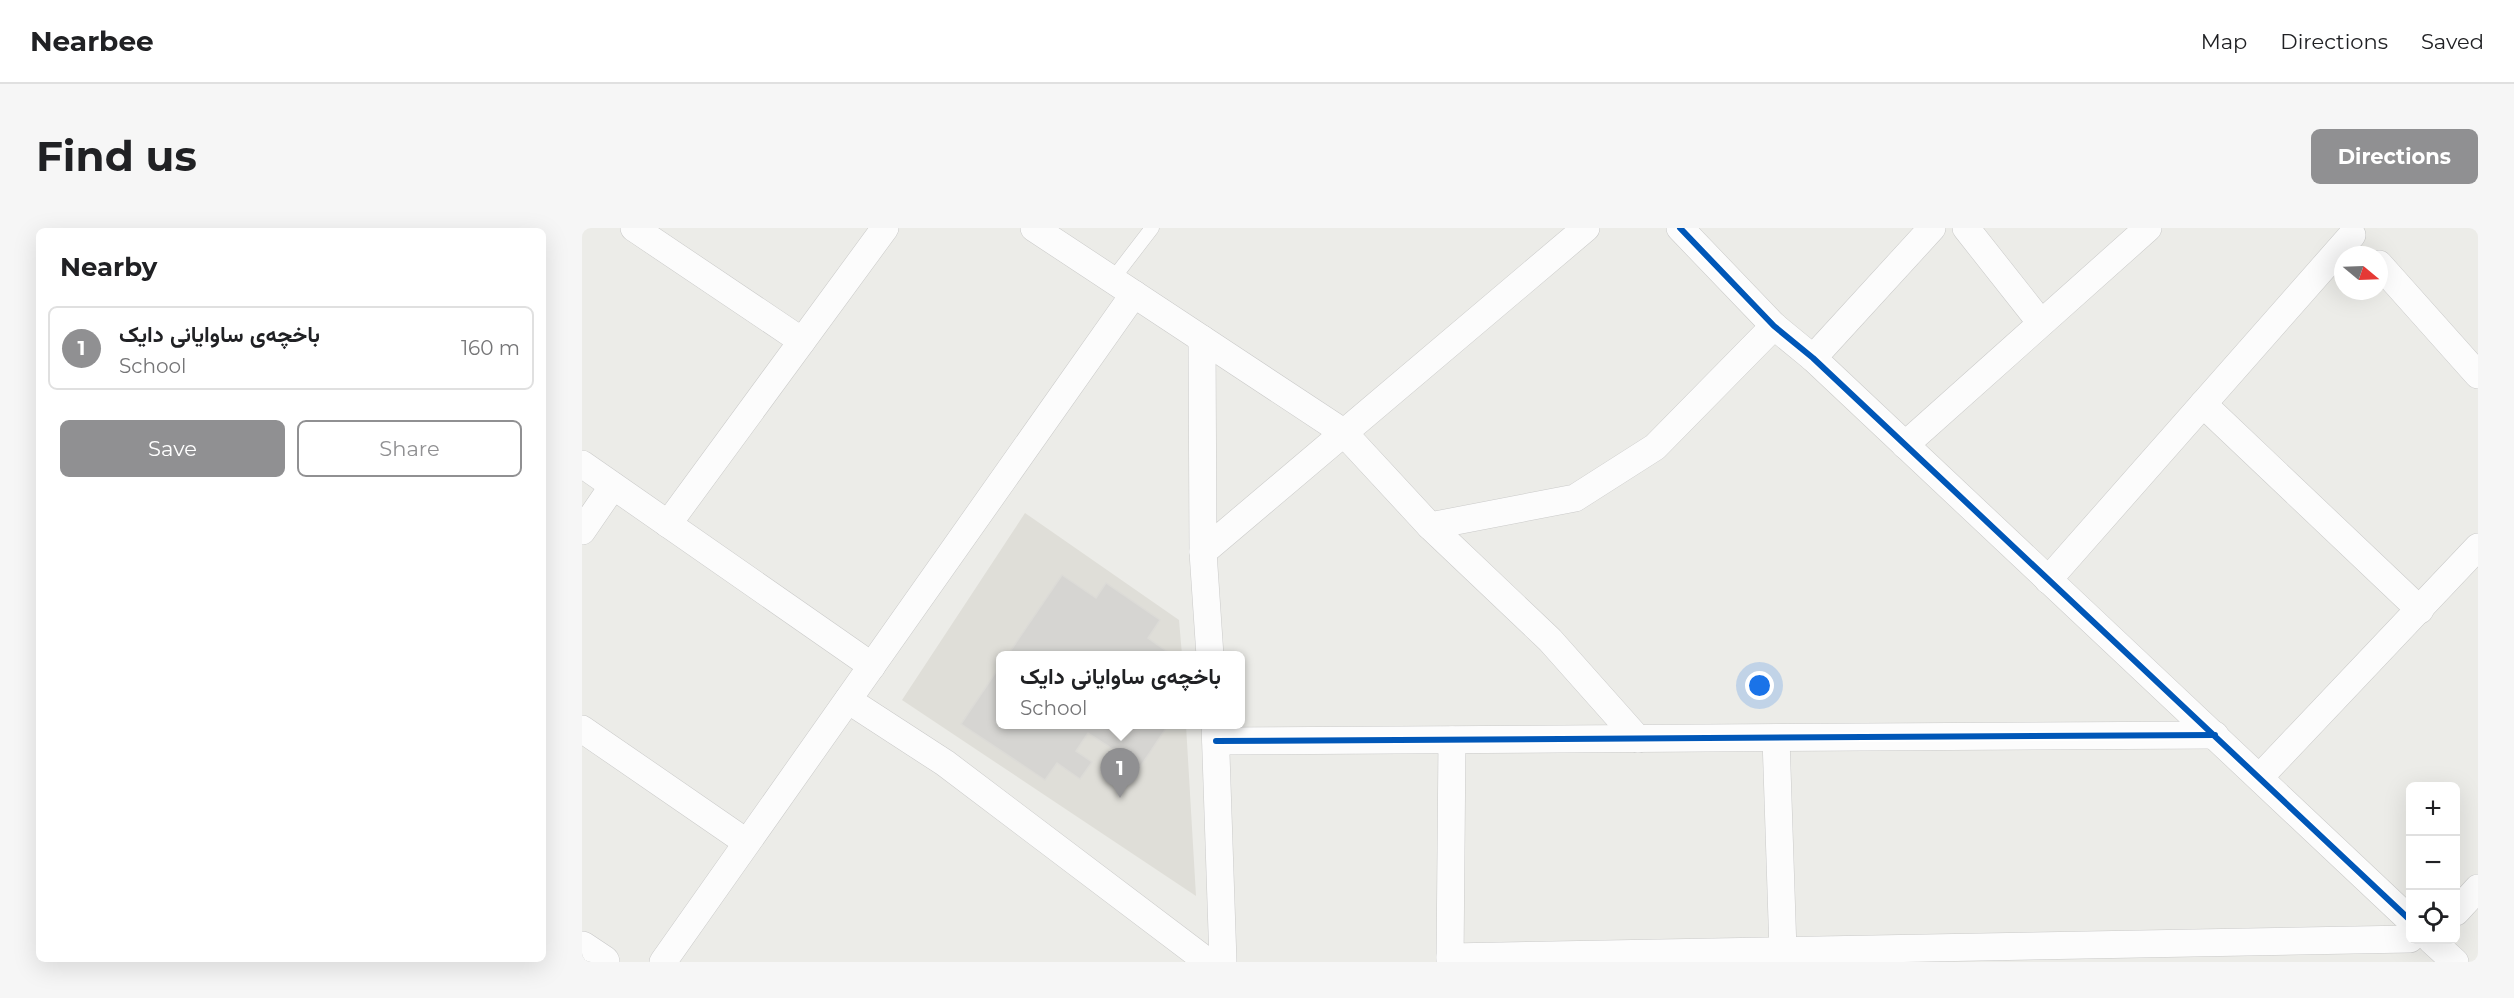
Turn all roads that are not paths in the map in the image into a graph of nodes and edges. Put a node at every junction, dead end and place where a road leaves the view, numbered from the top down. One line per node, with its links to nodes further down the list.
1 (634, 228): 17 (street)
2 (885, 228): 17 (street)
3 (1034, 228): 13 (street)
4 (1152, 228): 13 (lane)
5 (1586, 228): 21 (street)
6 (1680, 228): 15 (street)
7 (1932, 228): 18 (street)
8 (1966, 228): 14 (street)
9 (2148, 228): 14 (street)
10 (2349, 232): 11 (street); 20 (street)
11 (2362, 246)
12 (2388, 274): 19 (street)
13 (1123, 287): 16 (street); 33 (street)
14 (2041, 323): 22 (street)
15 (1774, 326): 18 (street); 26 (street)
16 (1202, 339): 21 (street); 29 (street)
17 (802, 341): 25 (street)
18 (1813, 358): 22 (street)
19 (2478, 375)
20 (2203, 404): 30 (street); 31 (street)
21 (1342, 432): 26 (street); 29 (street)
22 (1905, 445): 30 (street)
23 (582, 464): 24 (street)
24 (613, 486): 25 (street); 27 (street)
25 (668, 524): 33 (street)
26 (1430, 526): 39 (street)
27 (582, 531)
28 (2478, 547): 31 (street)
29 (1203, 552): 32 (street)
30 (2048, 580): 37 (street)
31 (2420, 610): 41 (street)
32 (1210, 651)
33 (873, 666): 34 (street)
34 (848, 700): 42 (street); 54 (street)
35 (582, 729): 42 (street)
36 (1216, 733): 40 (street); 55 (street)
37 (2215, 735): 38 (street); 41 (street)
38 (1776, 738): 39 (street); 49 (street)
39 (1638, 739): 40 (street)
40 (1452, 740): 51 (street)
41 (2260, 777): 45 (street)
42 (746, 842): 53 (street)
43 (2478, 888): 44 (street)
44 (2460, 908)
45 (2406, 916)
46 (2406, 939): 49 (street)
47 (2436, 944): 56 (street)
48 (582, 948): 52 (street)
49 (1783, 951): 50 (street)
50 (1739, 957): 51 (street)
51 (1450, 959)
52 (603, 962)
53 (663, 962)
54 (1208, 962)
55 (1223, 962)
56 (2455, 962)

